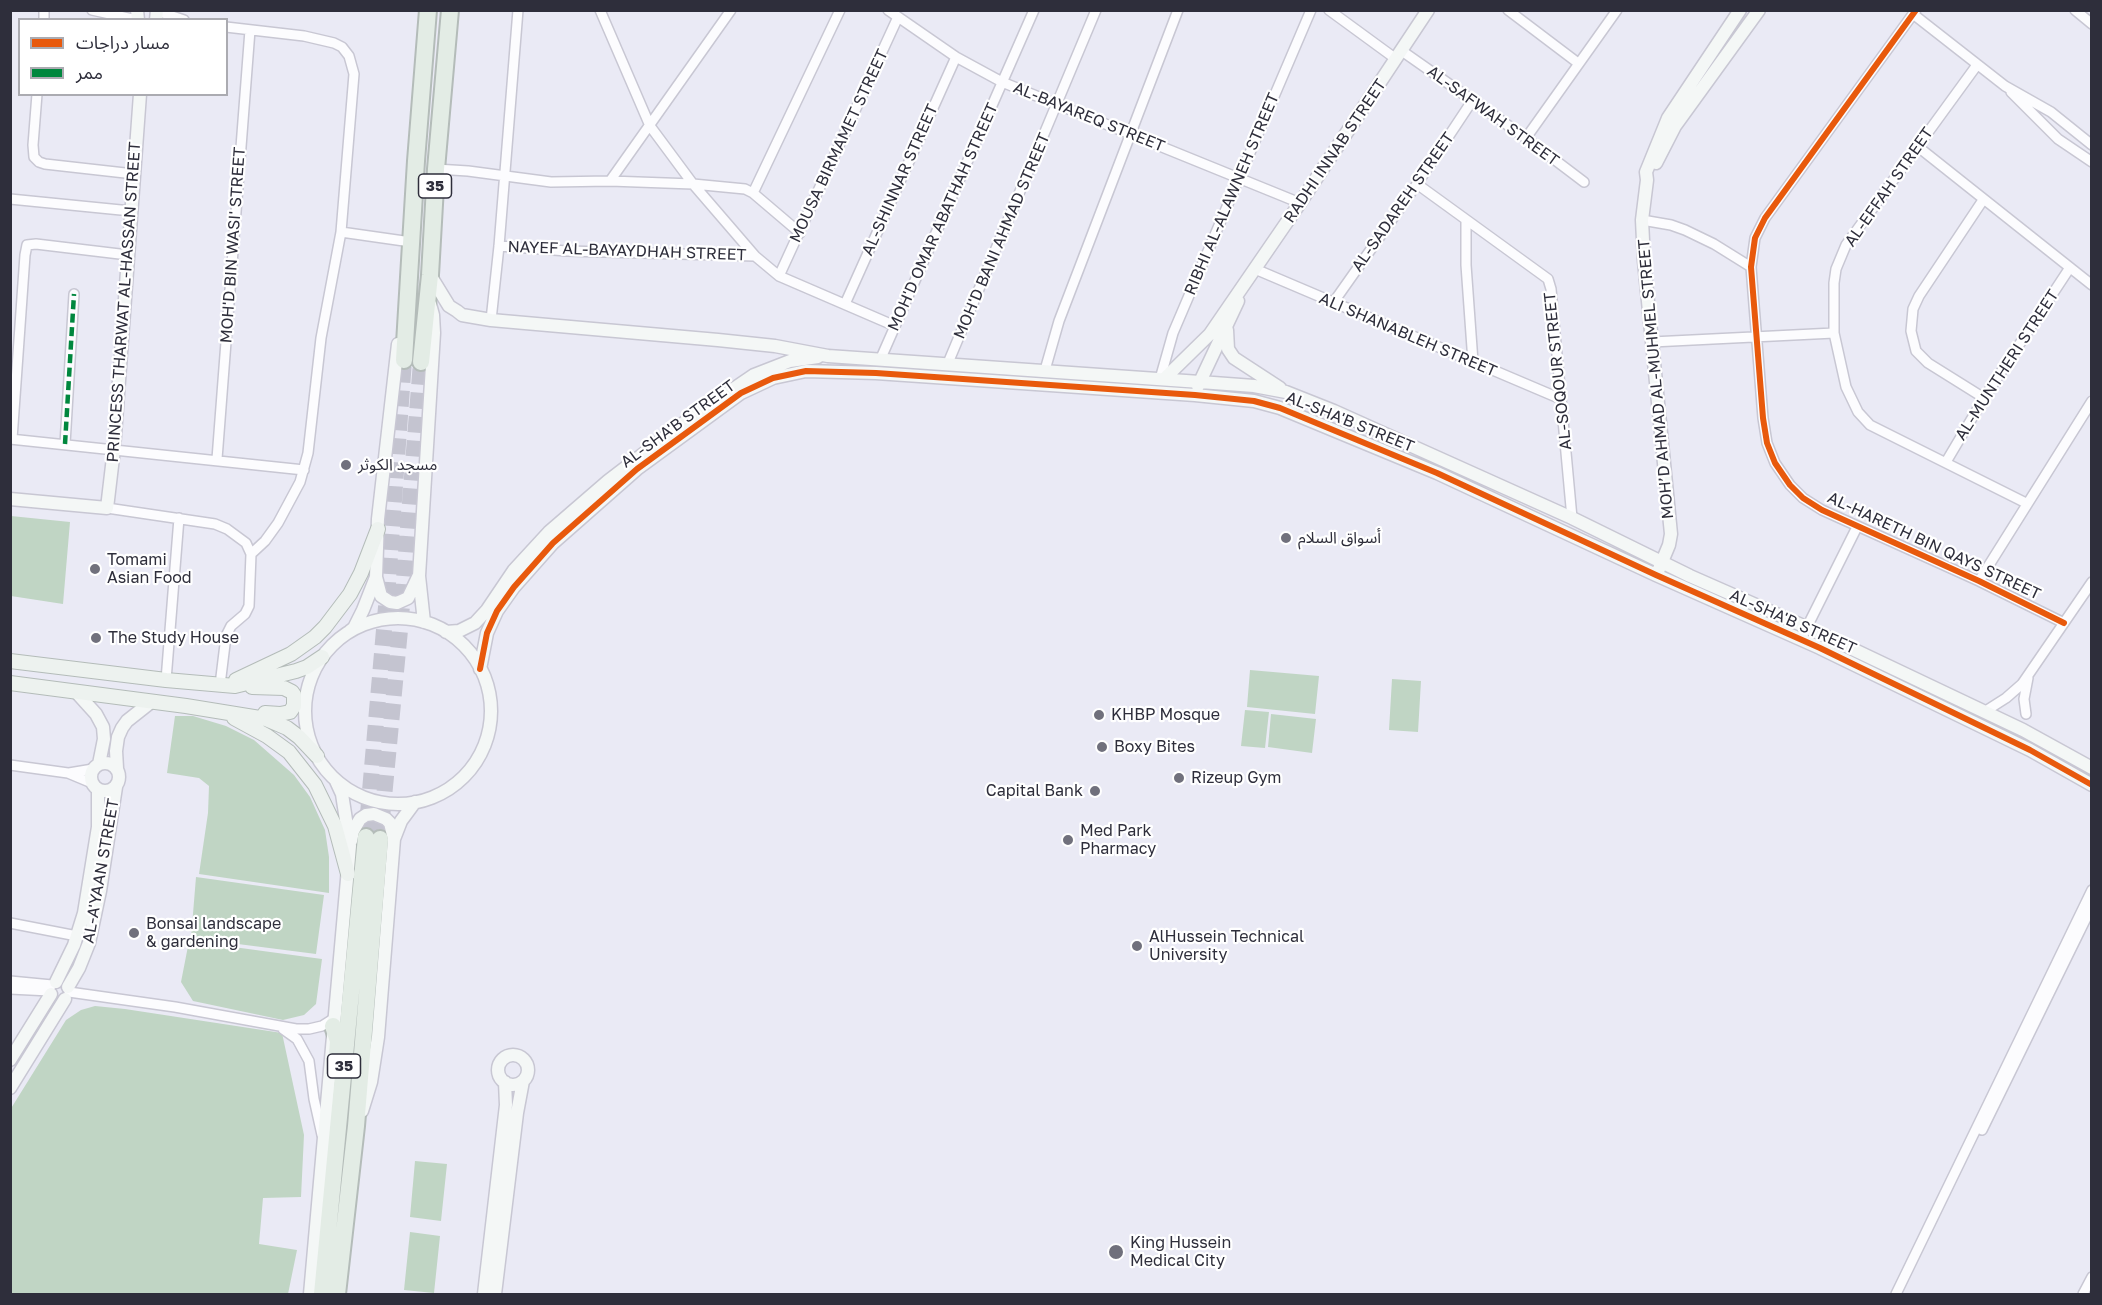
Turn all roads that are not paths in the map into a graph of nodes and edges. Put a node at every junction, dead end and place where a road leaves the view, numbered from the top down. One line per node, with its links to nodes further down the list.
1 (428, 10): 61 (highway, 35)
2 (450, 10): 43 (highway, 35)
3 (518, 10): 45 (street)
4 (600, 10): 37 (street)
5 (731, 10): 37 (street)
6 (840, 10): 52 (street)
7 (1034, 10): 31 (street, MOH'D OMAR ABATHAH STREET)
8 (1096, 10): 36 (street, MOH'D BANI AHMAD STREET)
9 (1178, 10): 38 (street)
10 (1311, 10): 46 (street, RIBHI AL-ALAWNEH STREET)
11 (1329, 10): 27 (street, AL-SAFWAH STREET)
12 (1428, 10): 27 (street, RADHI INNAB STREET)
13 (1508, 10): 29 (street)
14 (1617, 10): 29 (street)
15 (1740, 10): 47 (street, MOH’D AHMAD AL-MUHMEL STREET)
16 (1759, 10): 47 (street, MOH’D AHMAD AL-MUHMEL STREET)
17 (2075, 10): 24 (street)
18 (99, 11): 22 (street)
19 (157, 11): 23 (street)
20 (1914, 12): 30 (street); 65 (street, AL-HARETH BIN QAYS STREET)
21 (893, 13): 28 (street, AL-BAYAREQ STREET); 60 (street, MOUSA BIRMAMET STREET)
22 (129, 18)
23 (178, 18)
24 (2091, 24)
25 (228, 27): 26 (street)
26 (250, 30): 59 (street); 100 (street, MOH'D BIN WASI' STREET)
27 (1399, 55): 35 (street, AL-SAFWAH STREET); 55 (street, RADHI INNAB STREET)
28 (956, 57): 31 (street, AL-BAYAREQ STREET); 76 (street, AL-SHINNAR STREET)
29 (1578, 63): 39 (street)
30 (1977, 65): 32 (street); 41 (street, AL-EFFAH STREET)
31 (1002, 82): 36 (street, AL-BAYAREQ STREET); 78 (street, MOH'D OMAR ABATHAH STREET)
32 (2005, 86): 40 (street); 42 (street)
33 (37, 96): 44 (street)
34 (140, 96): 44 (street, PRINCESS THARWAT AL-HASSAN STREET)
35 (1472, 101): 39 (street, AL-SAFWAH STREET); 51 (street, AL-SADAREH STREET)
36 (1058, 104): 38 (street, AL-BAYAREQ STREET); 86 (street, MOH'D BANI AHMAD STREET)
37 (650, 126): 48 (street); 50 (street)
38 (1131, 134): 46 (street, AL-BAYAREQ STREET); 88 (street)
39 (1526, 138): 49 (street, AL-SAFWAH STREET)
40 (2091, 145)
41 (1917, 146): 54 (street); 80 (street, AL-EFFAH STREET)
42 (2091, 162)
43 (441, 169): 45 (street); 68 (highway, 35)
44 (134, 174): 56 (street, PRINCESS THARWAT AL-HASSAN STREET)
45 (504, 176): 48 (street); 62 (street)
46 (1238, 178): 55 (street, AL-BAYAREQ STREET); 89 (street, RIBHI AL-ALAWNEH STREET)
47 (1647, 180): 57 (street, MOH’D AHMAD AL-MUHMEL STREET)
48 (610, 181): 50 (street)
49 (1584, 182)
50 (693, 184): 52 (street); 64 (street)
51 (1417, 184): 58 (street, AL-SOQOUR STREET); 75 (street, AL-SADAREH STREET)
52 (753, 193): 60 (street)
53 (10, 199): 56 (street)
54 (1983, 200): 67 (street); 94 (street)
55 (1300, 203): 66 (street, RADHI INNAB STREET)
56 (131, 211): 63 (street, PRINCESS THARWAT AL-HASSAN STREET)
57 (1642, 220): 65 (street); 82 (street, MOH’D AHMAD AL-MUHMEL STREET)
58 (1466, 221): 85 (street); 95 (street, AL-SOQOUR STREET)
59 (341, 232): 61 (street); 102 (street)
60 (800, 233): 69 (street, MOUSA BIRMAMET STREET)
61 (411, 242): 73 (highway, 35)
62 (499, 246): 64 (street, NAYEF AL-BAYAYDHAH STREET); 77 (street)
63 (128, 255): 97 (street); 99 (street, PRINCESS THARWAT AL-HASSAN STREET)
64 (755, 256): 69 (street)
65 (1751, 267): 81 (street, AL-HARETH BIN QAYS STREET)
66 (1255, 269): 71 (street, RADHI INNAB STREET); 75 (street, ALI SHANABLEH STREET)
67 (2069, 269): 70 (street); 94 (street, AL-MUNTHERI STREET)
68 (430, 275): 74 (highway, 35); 77 (street, AL-SHA'B STREET)
69 (779, 276): 76 (street)
70 (2091, 285)
71 (1240, 291): 79 (street, RADHI INNAB STREET); 89 (street, RADHI INNAB STREET)
72 (74, 294): 98 (street)
73 (408, 296): 74 (highway, 35); 109 (street)
74 (428, 297): 113 (street)
75 (1333, 303): 85 (street, ALI SHANABLEH STREET)
76 (845, 304): 78 (street)
77 (491, 320): 83 (street, AL-SHA'B STREET)
78 (895, 326): 84 (street, MOH'D OMAR ABATHAH STREET)
79 (1227, 326): 90 (street, RADHI INNAB STREET); 92 (street)
80 (1834, 333): 81 (street); 101 (street, AL-EFFAH STREET)
81 (1756, 338): 82 (street); 108 (street, AL-HARETH BIN QAYS STREET)
82 (1652, 342): 111 (street, MOH’D AHMAD AL-MUHMEL STREET)
83 (828, 356): 84 (street, AL-SHA'B STREET); 119 (street, AL-SHA'B STREET)
84 (881, 358): 86 (street, AL-SHA'B STREET)
85 (1473, 362): 95 (street, ALI SHANABLEH STREET)
86 (948, 363): 87 (street, AL-SHA'B STREET)
87 (986, 366): 88 (street, AL-SHA'B STREET); 91 (street)
88 (1045, 370): 89 (street, AL-SHA'B STREET)
89 (1162, 379): 90 (street, AL-SHA'B STREET)
90 (1200, 381): 92 (street, AL-SHA'B STREET); 93 (street, RADHI INNAB STREET)
91 (984, 382): 93 (street, AL-SHA'B STREET); 124 (street, AL-SHA'B STREET)
92 (1286, 392): 107 (street, AL-SHA'B STREET)
93 (1194, 395): 112 (street, AL-SHA'B STREET)
94 (1984, 398): 101 (street, AL-MUNTHERI STREET)
95 (1561, 399): 107 (street, AL-SOQOUR STREET)
96 (2091, 401): 104 (street)
97 (11, 439): 98 (street)
98 (65, 444): 99 (street)
99 (114, 449): 100 (street); 105 (street, PRINCESS THARWAT AL-HASSAN STREET)
100 (217, 459): 102 (street)
101 (1946, 462): 104 (street, AL-EFFAH STREET)
102 (304, 470): 110 (street)
103 (10, 499): 105 (street)
104 (2026, 503): 115 (street)
105 (107, 508): 106 (street)
106 (179, 518): 110 (street); 126 (street)
107 (1572, 518): 111 (street, AL-SHA'B STREET)
108 (1857, 527): 115 (street, AL-HARETH BIN QAYS STREET); 120 (street)
109 (378, 529): 114 (street); 128 (main road)
110 (251, 554): 128 (street)
111 (1662, 562): 112 (street, MOH’D AHMAD AL-MUHMEL STREET); 120 (street, AL-SHA'B STREET)
112 (1656, 575): 120 (street, AL-SHA'B STREET)
113 (419, 576): 114 (street); 117 (street)
114 (376, 577): 121 (street)
115 (1979, 581): 118 (street, AL-HARETH BIN QAYS STREET)
116 (2091, 582): 118 (street)
117 (424, 622): 119 (street); 121 (street)
118 (2064, 623): 125 (street)
119 (447, 632): 124 (street)
120 (1804, 633): 132 (street, AL-SHA'B STREET); 142 (street, AL-SHA'B STREET)
121 (345, 634): 122 (street)
122 (322, 657): 128 (main road); 135 (street)
123 (10, 661): 126 (main road)
124 (480, 669): 145 (street)
125 (2028, 675): 132 (street); 134 (street)
126 (166, 680): 128 (main road)
127 (10, 683): 129 (main road)
128 (227, 685): 131 (main road)
129 (77, 693): 130 (main road); 137 (street)
130 (151, 702): 131 (main road); 138 (street)
131 (186, 706): 133 (main road)
132 (1984, 712): 139 (street, AL-SHA'B STREET)
133 (221, 713): 135 (main road); 148 (main road)
134 (2026, 714)
135 (317, 756): 141 (street)
136 (10, 765): 140 (street)
137 (96, 766): 138 (street); 140 (street); 143 (street)
138 (117, 768): 144 (street)
139 (2091, 768)
140 (68, 773): 143 (street)
141 (336, 780): 145 (street); 147 (street)
142 (2091, 785)
143 (95, 786): 144 (street); 152 (street, AL-A'YAAN STREET)
144 (116, 787): 155 (street, AL-A'YAAN STREET)
145 (415, 802): 146 (street)
146 (380, 838): 147 (street); 162 (highway, 35); 166 (highway, 35)
147 (350, 846): 148 (street)
148 (348, 874): 156 (street)
149 (2091, 890): 169 (street)
150 (2091, 906): 170 (street)
151 (10, 923): 152 (street)
152 (77, 936): 155 (street, AL-A'YAAN STREET)
153 (10, 981): 155 (street)
154 (10, 989): 155 (street)
155 (59, 990): 157 (street); 158 (street, AL-A'YAAN STREET); 161 (street, AL-A'YAAN STREET)
156 (333, 1023): 157 (street); 162 (highway)
157 (275, 1026): 162 (street)
158 (10, 1060)
159 (523, 1081): 160 (street); 160 (street); 168 (street)
160 (505, 1082): 167 (street)
161 (10, 1088)
162 (331, 1136): 164 (street); 165 (highway, 35)
163 (2091, 1276): 171 (street)
164 (310, 1294)
165 (322, 1294)
166 (337, 1294)
167 (484, 1294)
168 (495, 1294)
169 (1896, 1294)
170 (1902, 1294)
171 (2083, 1294)

